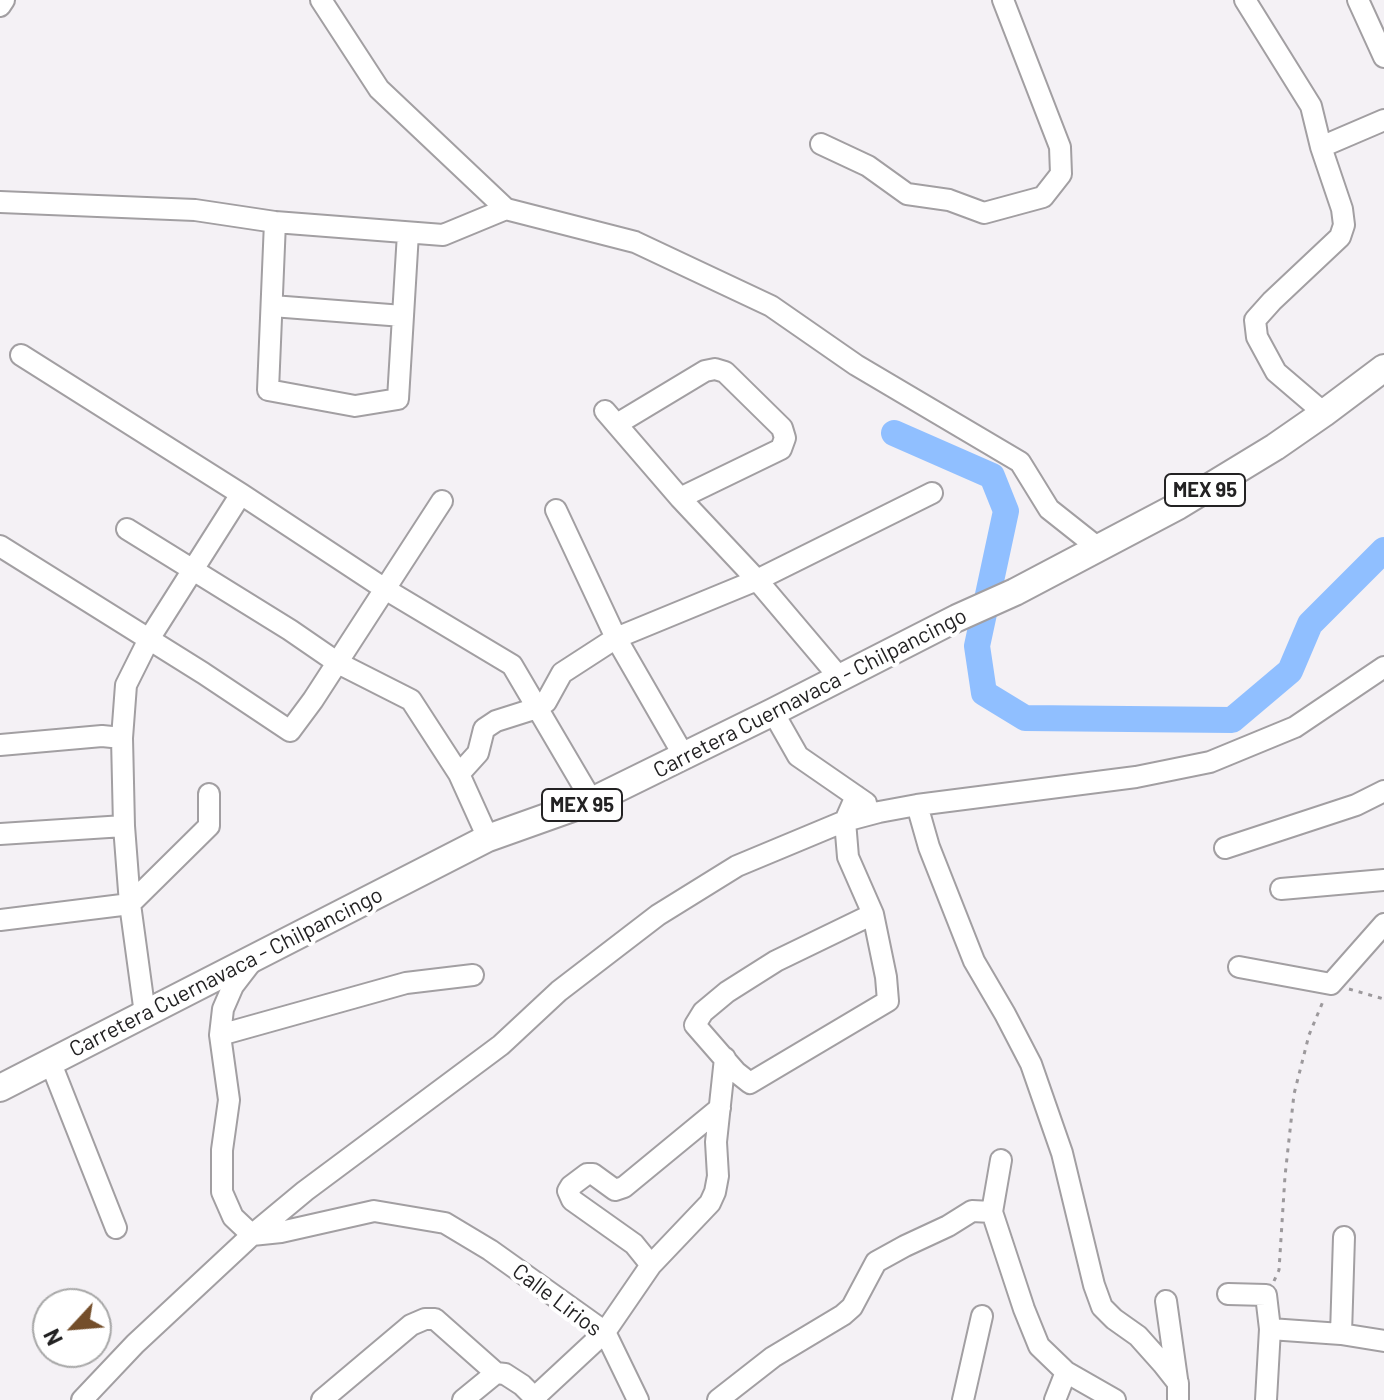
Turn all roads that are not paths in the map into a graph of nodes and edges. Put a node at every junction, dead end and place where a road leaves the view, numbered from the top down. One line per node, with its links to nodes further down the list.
1 (4, 0): 6 (street)
2 (321, 0): 13 (street)
3 (1003, 0): 10 (street)
4 (1245, 0): 11 (street)
5 (1358, 0): 7 (street)
6 (0, 6)
7 (1378, 30): 8 (street)
8 (1384, 57)
9 (1384, 120): 11 (street)
10 (821, 144)
11 (1321, 147): 20 (street)
12 (0, 202): 14 (street)
13 (506, 209): 15 (street); 28 (street)
14 (275, 222): 15 (street); 16 (street)
15 (408, 233): 17 (street)
16 (272, 306): 17 (street); 17 (street)
17 (403, 316)
18 (21, 355): 22 (street)
19 (1384, 368): 20 (main road, Carretera Cuernavaca - Chilpancingo / MEX 95)
20 (1324, 413): 28 (main road, Carretera Cuernavaca - Chilpancingo / MEX 95)
21 (932, 493): 30 (street)
22 (241, 494): 29 (street); 31 (street)
23 (680, 498): 23 (street); 30 (street)
24 (442, 501): 31 (street)
25 (556, 510): 32 (street)
26 (127, 529): 29 (street)
27 (0, 546): 33 (street)
28 (1097, 547): 36 (main road, Carretera Cuernavaca - Chilpancingo / MEX 95)
29 (193, 568): 33 (street); 34 (street)
30 (757, 580): 32 (street); 36 (street)
31 (385, 589): 34 (street); 37 (street)
32 (616, 638): 37 (street); 41 (street)
33 (149, 639): 34 (street); 39 (street)
34 (338, 663): 42 (street)
35 (1384, 667): 47 (street)
36 (840, 678): 38 (main road, Carretera Cuernavaca - Chilpancingo / MEX 95)
37 (537, 708): 42 (street); 46 (street)
38 (773, 712): 41 (main road, Carretera Cuernavaca - Chilpancingo / MEX 95); 45 (street)
39 (122, 738): 40 (street); 50 (street)
40 (0, 745)
41 (684, 756): 46 (main road, Carretera Cuernavaca - Chilpancingo / MEX 95)
42 (459, 774): 52 (street)
43 (1384, 791): 53 (street)
44 (209, 794): 56 (street)
45 (856, 796): 48 (street); 49 (street)
46 (592, 801): 52 (main road, Carretera Cuernavaca - Chilpancingo / MEX 95)
47 (917, 805): 48 (street); 84 (street)
48 (879, 812): 49 (street)
49 (845, 821): 57 (street); 72 (street)
50 (124, 826): 51 (street); 56 (street)
51 (0, 834)
52 (488, 838): 60 (main road, Carretera Cuernavaca - Chilpancingo / MEX 95)
53 (1225, 848)
54 (1384, 880): 55 (street)
55 (1281, 889)
56 (130, 904): 58 (street); 63 (street)
57 (873, 914): 65 (street); 65 (street)
58 (0, 920)
59 (1384, 924): 61 (street)
60 (256, 957): 63 (main road, Carretera Cuernavaca - Chilpancingo / MEX 95); 64 (street)
61 (1239, 967)
62 (473, 975): 64 (street)
63 (153, 1010): 66 (main road, Carretera Cuernavaca - Chilpancingo / MEX 95)
64 (220, 1035): 72 (street)
65 (725, 1058): 68 (street)
66 (50, 1061): 67 (main road, Carretera Cuernavaca - Chilpancingo / MEX 95); 71 (street)
67 (0, 1088)
68 (720, 1108): 74 (street); 74 (street)
69 (1001, 1160): 70 (street)
70 (992, 1212): 82 (street); 90 (street)
71 (116, 1228)
72 (252, 1235): 79 (street, Calle Lirios); 86 (street)
73 (1344, 1237): 80 (street)
74 (651, 1265): 79 (street)
75 (1228, 1294): 78 (street)
76 (1166, 1301): 84 (street)
77 (982, 1316): 91 (street)
78 (1270, 1329): 80 (street); 94 (street)
79 (605, 1332): 85 (street); 89 (street, Calle Lirios)
80 (1341, 1334): 81 (street)
81 (1384, 1341)
82 (1066, 1372): 92 (street); 93 (street)
83 (496, 1373): 85 (street); 87 (street); 88 (street)
84 (1178, 1392)
85 (536, 1398)
86 (82, 1400)
87 (322, 1400)
88 (463, 1400)
89 (638, 1400)
90 (718, 1400)
91 (963, 1400)
92 (1055, 1400)
93 (1115, 1400)
94 (1266, 1400)

